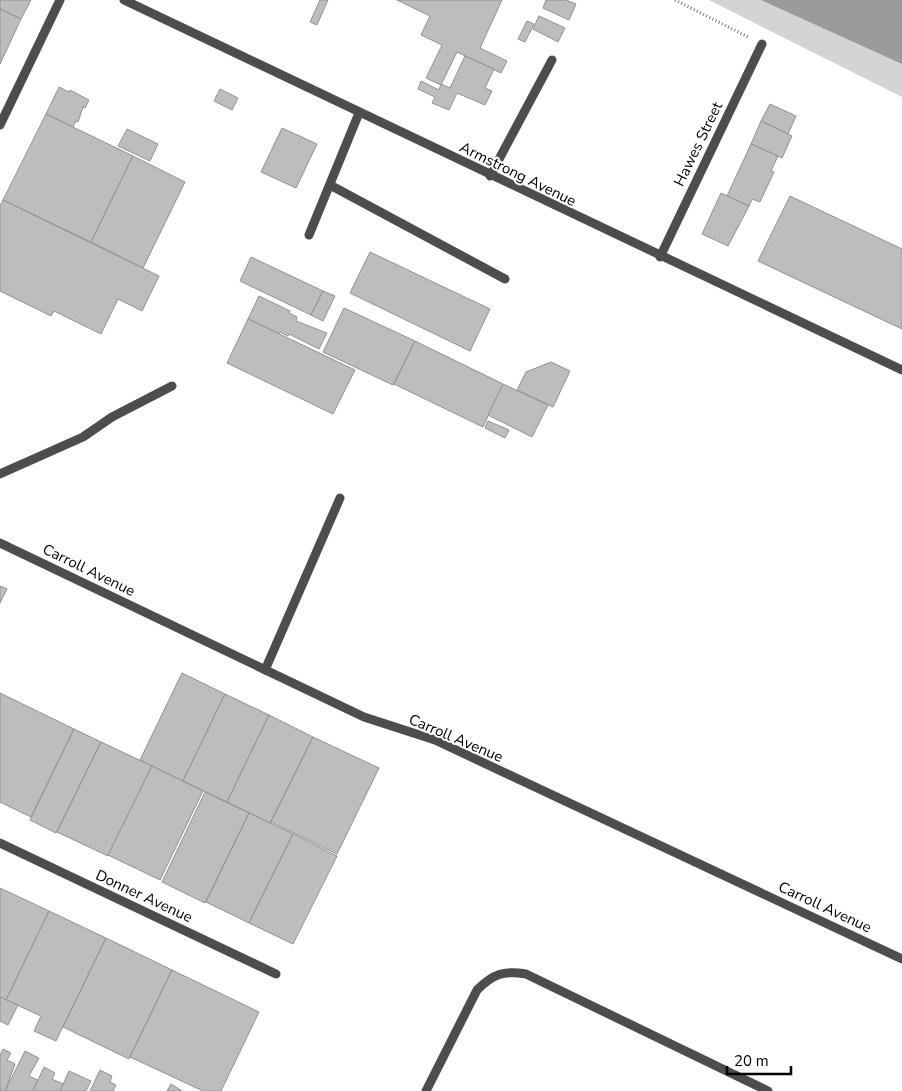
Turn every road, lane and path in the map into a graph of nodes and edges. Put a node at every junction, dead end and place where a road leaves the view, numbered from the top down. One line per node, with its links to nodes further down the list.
1 (60, 0): 7 (street)
2 (124, 0): 6 (street, Armstrong Avenue)
3 (675, 0): 4 (path)
4 (762, 44): 11 (street, Hawes Street)
5 (552, 60): 8 (street)
6 (359, 113): 8 (street, Armstrong Avenue); 9 (street)
7 (0, 126)
8 (490, 176): 11 (street, Armstrong Avenue)
9 (330, 184): 10 (street); 12 (street)
10 (309, 235)
11 (660, 257): 13 (street, Armstrong Avenue)
12 (505, 279)
13 (902, 370)
14 (172, 386): 15 (street)
15 (0, 474)
16 (340, 498): 18 (street)
17 (0, 543): 18 (street, Carroll Avenue)
18 (265, 670): 20 (street, Carroll Avenue)
19 (0, 843): 21 (street, Donner Avenue)
20 (902, 959)
21 (276, 974)
22 (426, 1091): 23 (street)
23 (768, 1091)

